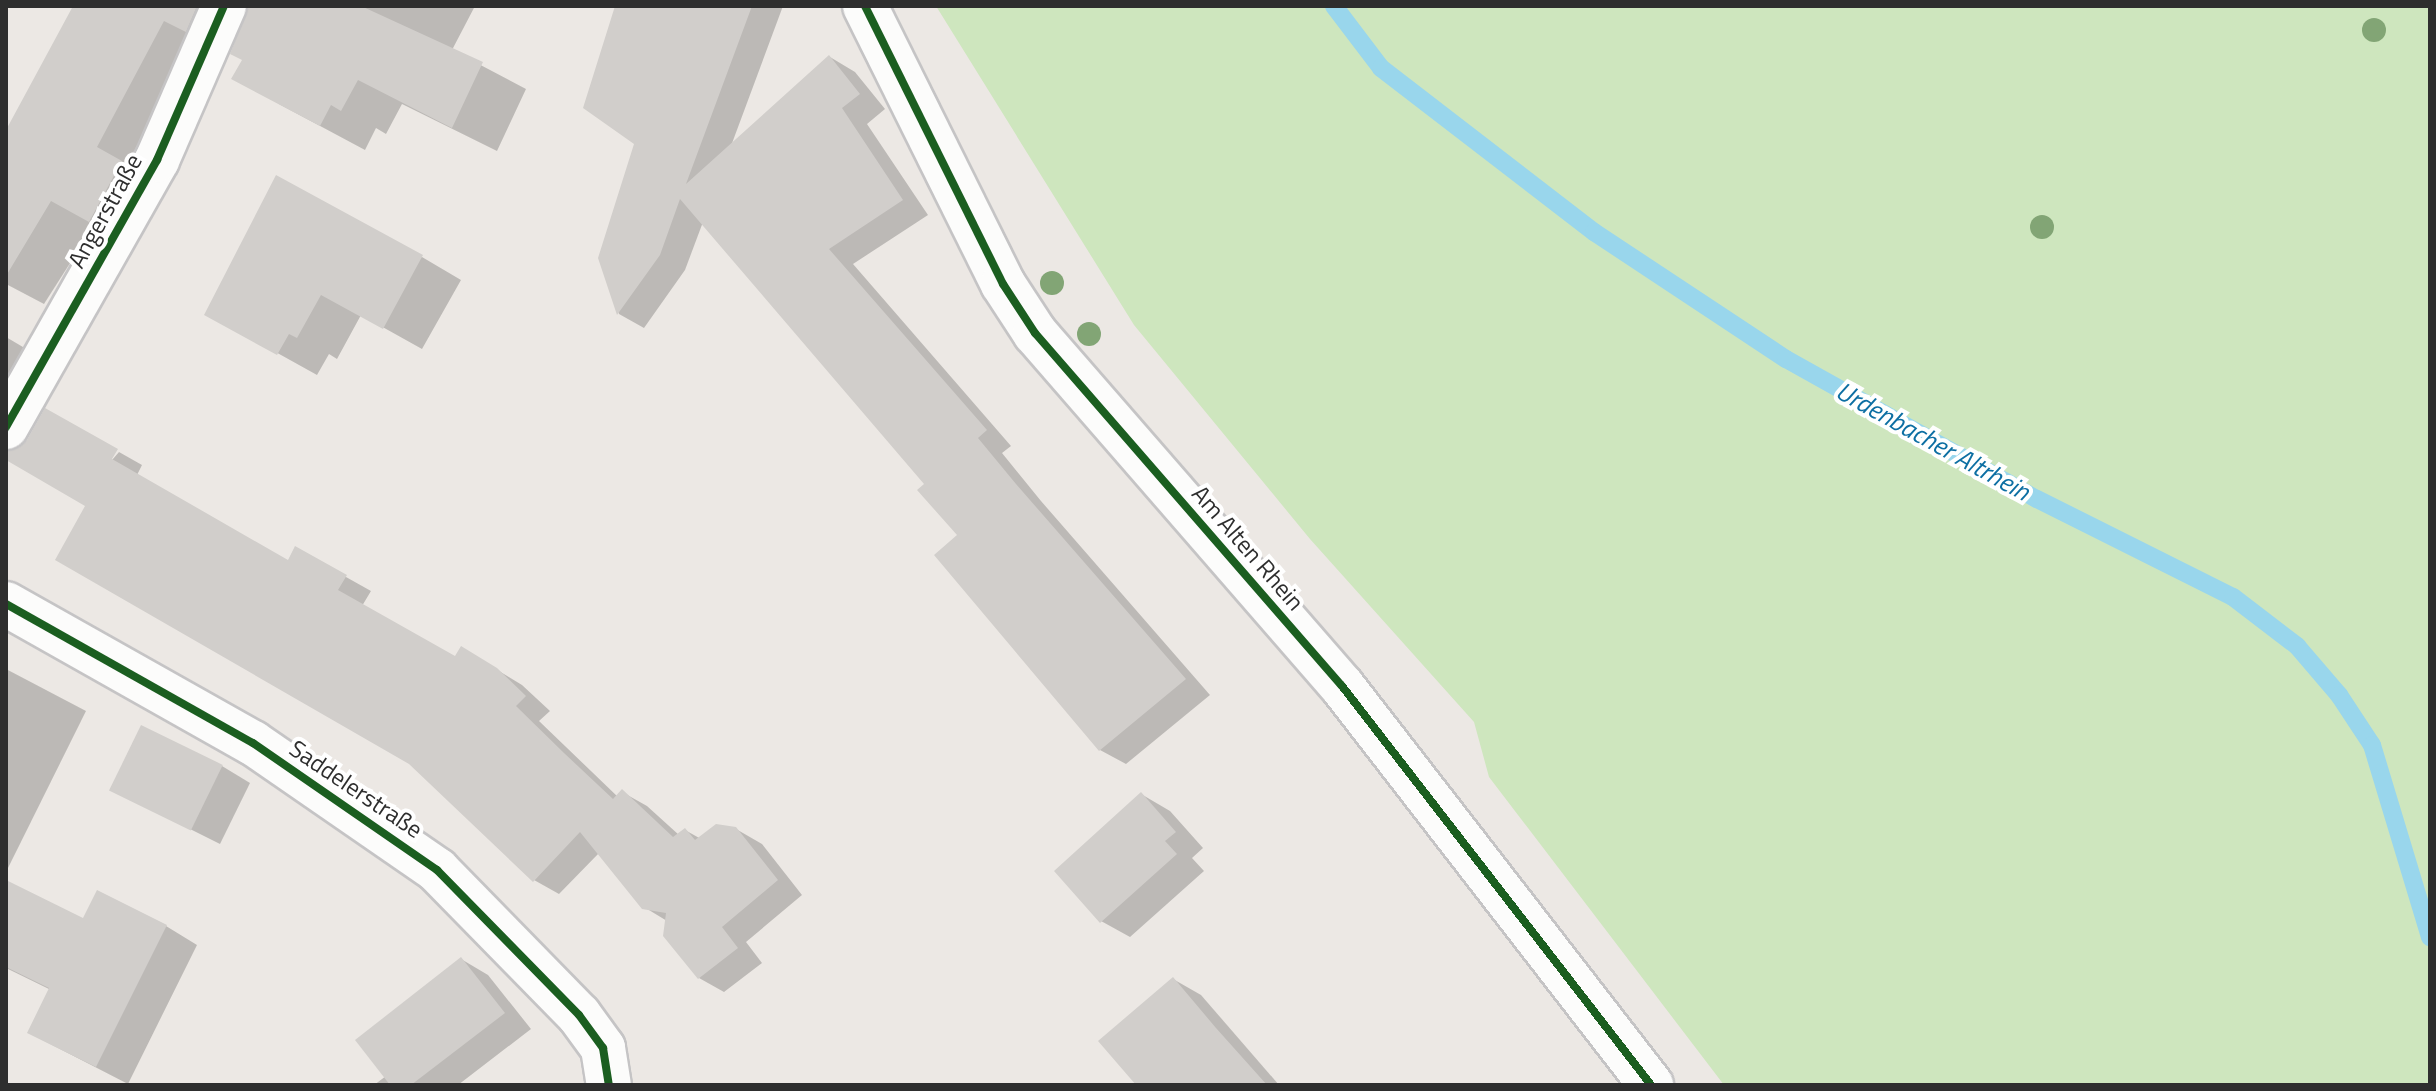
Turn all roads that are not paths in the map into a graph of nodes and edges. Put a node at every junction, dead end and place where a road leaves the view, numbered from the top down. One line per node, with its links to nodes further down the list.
1 (224, 6): 3 (street, Angerstraße)
2 (865, 6): 6 (street, Am Alten Rhein)
3 (6, 427)
4 (6, 604): 5 (street, Saddelerstraße)
5 (609, 1085)
6 (1651, 1085)

